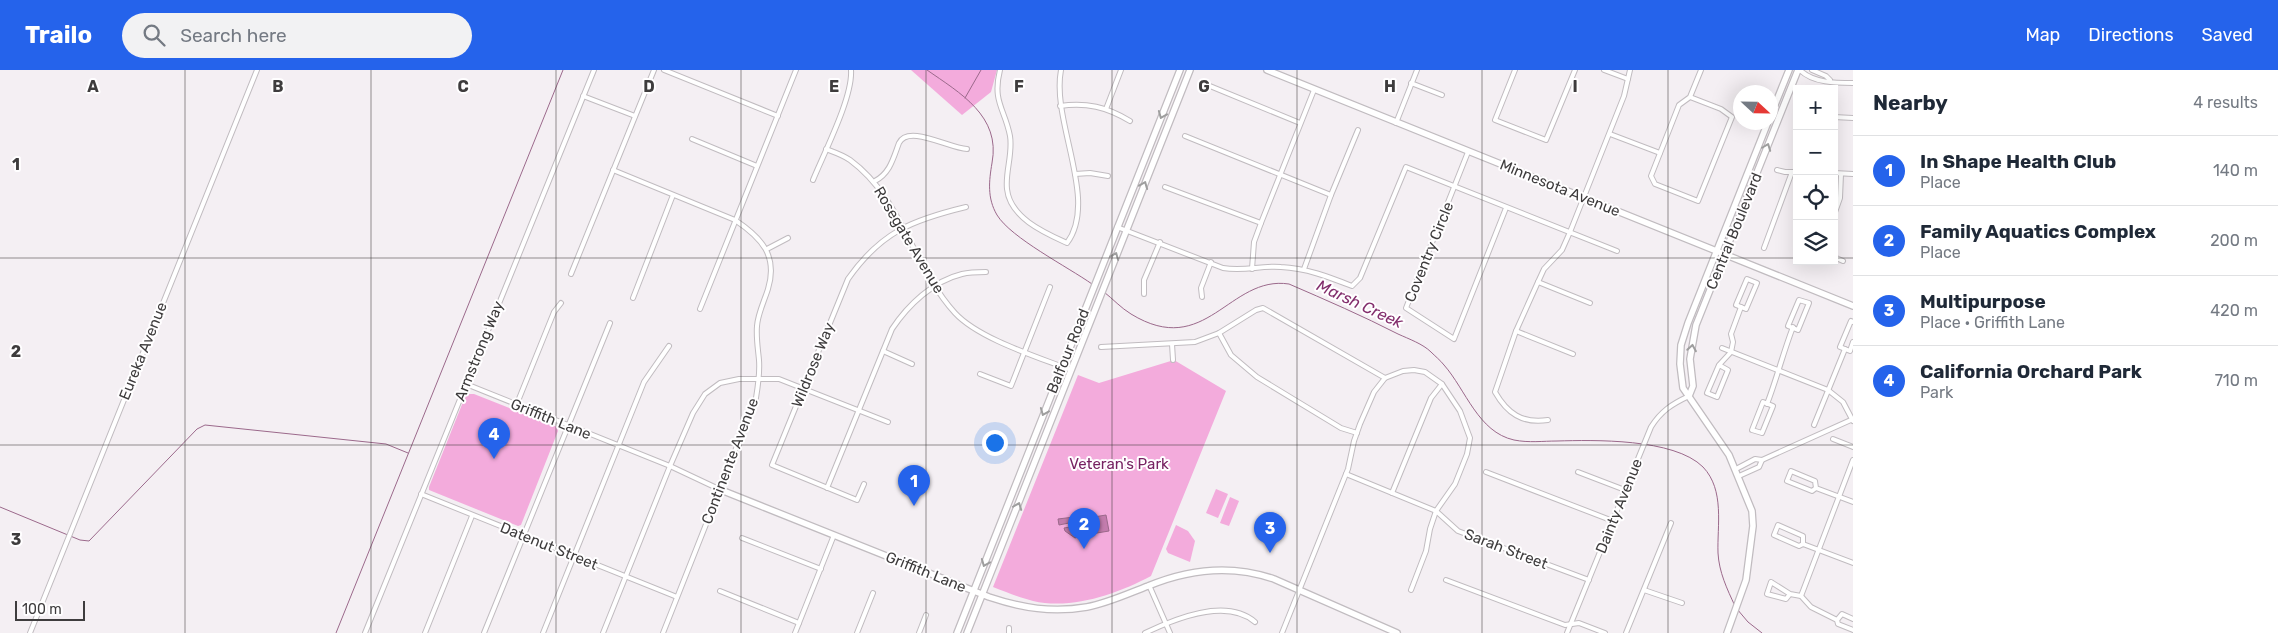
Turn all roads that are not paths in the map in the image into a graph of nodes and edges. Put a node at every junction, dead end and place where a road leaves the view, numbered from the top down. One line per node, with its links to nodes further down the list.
1 (257, 70): 195 (street, Eureka Avenue)
2 (594, 70): 29 (street, Armstrong Way)
3 (654, 70): 34 (street)
4 (664, 70): 35 (street)
5 (796, 70): 35 (street)
6 (851, 70): 46 (street)
7 (1000, 70): 54 (street)
8 (1061, 70): 32 (street)
9 (1121, 70): 33 (street)
10 (1180, 70): 74 (street, Balfour Road, one-way to 74)
11 (1190, 70): 75 (street, Balfour Road, one-way to 11)
12 (1267, 70): 27 (street, Minnesota Avenue)
13 (1417, 70): 24 (street)
14 (1515, 70): 15 (street)
15 (1575, 70)
16 (1604, 70): 22 (street)
17 (1630, 70): 22 (street)
18 (1701, 70): 30 (street)
19 (1789, 70): 31 (street)
20 (1799, 70): 23 (street); 83 (street, Central Boulevard, one-way to 20)
21 (1812, 70): 23 (street)
22 (1628, 79): 43 (street)
23 (1830, 80): 25 (street)
24 (1412, 83): 28 (street); 40 (street)
25 (1853, 83)
26 (1205, 84): 39 (street)
27 (1314, 90): 39 (street); 40 (street, Minnesota Avenue)
28 (1442, 95)
29 (583, 96): 34 (street); 126 (street, Armstrong Way)
30 (1690, 97): 49 (street); 49 (street)
31 (1778, 97)
32 (1060, 106): 33 (street); 54 (street)
33 (1106, 109): 38 (street)
34 (635, 116): 51 (street)
35 (778, 116): 50 (street)
36 (1838, 117): 37 (street)
37 (1853, 118)
38 (1130, 120)
39 (1300, 123): 55 (street)
40 (1396, 123): 48 (street, Minnesota Avenue)
41 (1358, 130): 66 (street)
42 (1765, 130): 82 (street, Central Boulevard)
43 (1610, 134): 49 (street); 67 (street)
44 (1185, 136): 55 (street)
45 (692, 139): 50 (street)
46 (826, 149): 61 (street); 62 (street, Rosegate Avenue)
47 (967, 149): 62 (street)
48 (1468, 152): 63 (street, Coventry Circle); 67 (street, Minnesota Avenue)
49 (1660, 154)
50 (757, 166): 71 (street)
51 (613, 170): 65 (street); 90 (street)
52 (1777, 170): 53 (street)
53 (1793, 172)
54 (1075, 174): 60 (street)
55 (1281, 174): 66 (street); 72 (street)
56 (1838, 174): 57 (street)
57 (1841, 174): 58 (street); 68 (street)
58 (1853, 174)
59 (1793, 175): 79 (street)
60 (1108, 176)
61 (813, 180)
62 (875, 181): 73 (street, Rosegate Avenue)
63 (1455, 186): 70 (street); 70 (street, Coventry Circle); 88 (street)
64 (1164, 188): 72 (street)
65 (672, 195): 71 (street); 96 (street)
66 (1331, 195): 88 (street)
67 (1582, 197): 76 (street); 82 (street, Minnesota Avenue)
68 (1838, 204)
69 (966, 207): 73 (street, Wildrose Way)
70 (1506, 208): 76 (street)
71 (735, 220): 80 (street); 101 (street)
72 (1261, 223): 87 (street)
73 (902, 227): 93 (street, Rosegate Avenue); 128 (street, Wildrose Way)
74 (1117, 227): 75 (street); 120 (street, Balfour Road)
75 (1126, 230): 78 (street); 121 (street, Balfour Road, one-way to 75)
76 (1570, 232): 81 (street); 91 (street)
77 (788, 238): 80 (street)
78 (1160, 242): 86 (street); 94 (street)
79 (1764, 248)
80 (767, 249): 124 (street, Continente Avenue)
81 (1616, 252)
82 (1718, 252): 83 (street, Minnesota Avenue); 130 (street, Central Boulevard)
83 (1725, 254): 99 (street, Minnesota Avenue); 130 (street, Central Boulevard, one-way to 83)
84 (1838, 259): 85 (street)
85 (1843, 261)
86 (1211, 262): 87 (street); 95 (street)
87 (1252, 268): 88 (street)
88 (1304, 269)
89 (986, 272): 93 (street)
90 (571, 274)
91 (1538, 282): 98 (street); 105 (street)
92 (1050, 287): 114 (street)
93 (934, 288): 113 (street); 114 (street, Rosegate Avenue)
94 (1144, 294)
95 (1202, 297)
96 (633, 298)
97 (562, 303): 132 (street)
98 (1590, 303)
99 (1853, 306)
100 (1741, 307): 100 (street); 115 (street)
101 (700, 309)
102 (1853, 322): 112 (street)
103 (610, 323): 137 (street)
104 (1793, 328): 104 (street); 122 (street)
105 (1516, 331): 116 (street); 134 (street)
106 (1219, 333): 108 (street); 125 (street); 139 (street)
107 (1853, 342): 112 (street)
108 (1172, 344): 110 (street); 117 (street)
109 (669, 346): 141 (street)
110 (1101, 347)
111 (1722, 348): 115 (street)
112 (1845, 349): 129 (street)
113 (883, 351): 118 (street); 133 (street)
114 (1025, 351): 120 (street, Rosegate Avenue); 123 (street)
115 (1731, 352): 119 (street); 122 (street)
116 (1573, 354)
117 (1173, 360)
118 (912, 364)
119 (1719, 366): 119 (street)
120 (1062, 367): 121 (street, Rosegate Avenue); 180 (street, Balfour Road, one-way to 180)
121 (1071, 370): 183 (street, Balfour Road, one-way to 121)
122 (1778, 370): 129 (street); 131 (street)
123 (980, 374)
124 (759, 378): 128 (street); 145 (street); 154 (street, Continente Avenue)
125 (1385, 378): 127 (street); 139 (street)
126 (466, 384): 132 (street, Griffith Lane); 157 (street, Armstrong Way)
127 (1442, 384): 156 (street); 160 (street)
128 (803, 388): 133 (street); 152 (street, Wildrose Way)
129 (1828, 390): 135 (street); 138 (street)
130 (1689, 396): 146 (street, Central Boulevard); 155 (street, Dainty Avenue)
131 (1768, 404): 131 (street)
132 (516, 406): 137 (street, Griffith Lane)
133 (859, 411): 136 (street); 152 (street)
134 (1548, 420)
135 (1853, 420): 143 (street)
136 (888, 422)
137 (567, 425): 141 (street, Griffith Lane); 164 (street)
138 (1814, 425)
139 (1357, 433): 149 (street)
140 (1833, 439): 142 (street)
141 (619, 446): 145 (street, Griffith Lane); 169 (street)
142 (1853, 447)
143 (1762, 460): 146 (street); 150 (street)
144 (1853, 460): 158 (street)
145 (670, 466): 154 (street, Griffith Lane); 172 (street)
146 (1736, 469): 150 (street, Central Boulevard)
147 (1486, 472): 162 (street)
148 (1578, 472): 155 (street)
149 (1346, 474): 156 (street, Sarah Street); 176 (street)
150 (1739, 476): 214 (street, Central Boulevard)
151 (864, 484): 152 (street)
152 (828, 488)
153 (1816, 488): 153 (street); 158 (street)
154 (721, 490): 165 (street, Griffith Lane); 185 (street, Continente Avenue)
155 (1625, 490): 162 (street, Dainty Avenue)
156 (1392, 493): 160 (street, Sarah Street)
157 (421, 494): 161 (street, Datenut Street); 196 (street, Armstrong Way)
158 (1838, 496): 159 (street); 168 (street)
159 (1853, 502)
160 (1436, 511): 174 (street, Sarah Street); 177 (street)
161 (472, 516): 164 (street, Datenut Street); 197 (street)
162 (1613, 521): 174 (street, Dainty Avenue)
163 (1671, 523): 178 (street)
164 (523, 535): 169 (street, Datenut Street); 198 (street)
165 (834, 535): 171 (street); 180 (street, Griffith Lane)
166 (742, 538): 171 (street)
167 (1803, 544): 167 (street); 168 (street)
168 (1819, 550): 170 (street); 184 (street)
169 (574, 556): 172 (street, Datenut Street); 199 (street)
170 (1853, 563)
171 (820, 568): 191 (street)
172 (625, 577): 185 (street, Datenut Street); 200 (street)
173 (1446, 580): 193 (street)
174 (1589, 580): 193 (street, Dainty Avenue)
175 (1149, 585): 176 (street, Griffith Lane); 183 (street, Griffith Lane); 192 (street)
176 (1299, 590): 209 (street); 210 (street, Griffith Lane)
177 (1411, 590)
178 (1644, 590): 186 (street); 213 (street)
179 (720, 591): 191 (street)
180 (974, 591): 183 (street, Griffith Lane); 205 (street, Balfour Road)
181 (873, 593): 203 (street)
182 (1790, 594): 182 (street); 184 (street)
183 (983, 595): 206 (street, Balfour Road)
184 (1801, 596): 189 (street)
185 (677, 597): 201 (street, Continente Avenue)
186 (1682, 603)
187 (926, 615): 204 (street)
188 (1853, 619): 189 (street)
189 (1837, 620): 194 (street)
190 (1255, 622): 192 (street)
191 (799, 623): 202 (street)
192 (1166, 623): 207 (street); 208 (street)
193 (1571, 624): 211 (street, Dainty Avenue); 212 (street)
194 (1853, 630)
195 (30, 633)
196 (365, 633)
197 (425, 633)
198 (484, 633)
199 (543, 633)
200 (603, 633)
201 (663, 633)
202 (795, 633)
203 (857, 633)
204 (919, 633)
205 (957, 633)
206 (968, 633)
207 (1145, 633)
208 (1170, 633)
209 (1282, 633)
210 (1397, 633)
211 (1567, 633)
212 (1605, 633)
213 (1626, 633)
214 (1727, 633)

